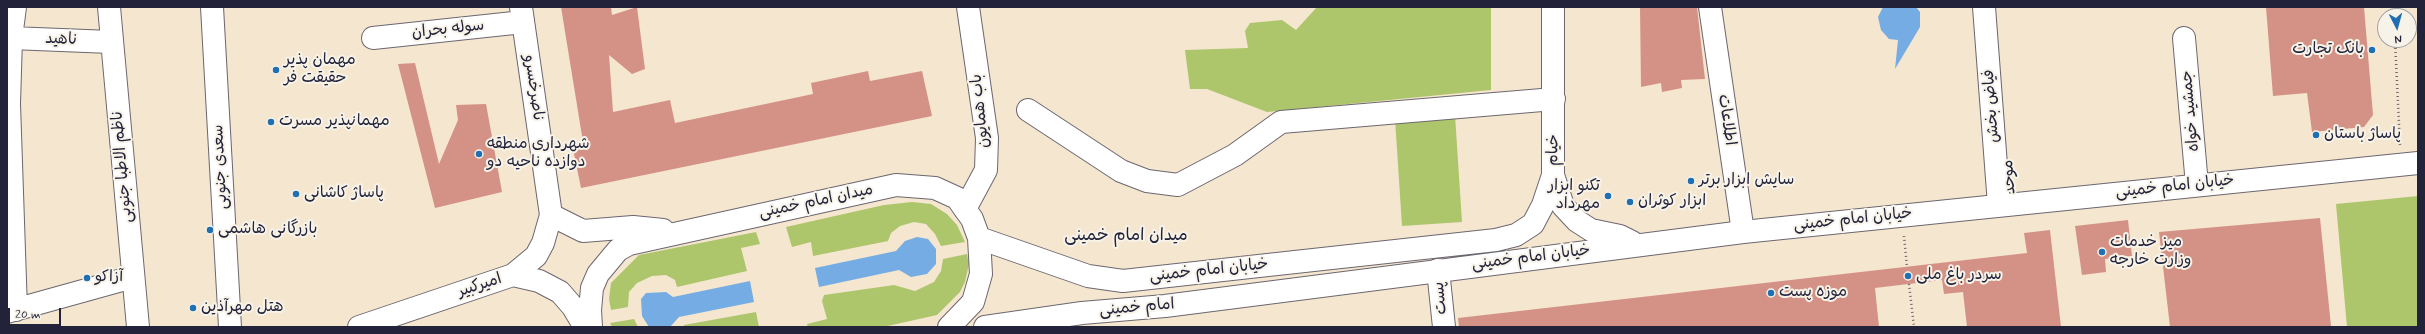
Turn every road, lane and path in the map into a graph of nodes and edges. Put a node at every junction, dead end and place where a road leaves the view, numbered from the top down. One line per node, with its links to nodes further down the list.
1 (15, 7): 10 (main road)
2 (109, 7): 13 (main road, ناظم الاطبا جنوبی)
3 (212, 7): 38 (main road, سعدی جنوبی)
4 (968, 7): 22 (main road, باب همایون)
5 (1553, 7): 15 (main road, خیام)
6 (1710, 7): 26 (main road, اطلاعات)
7 (1984, 7): 21 (main road, فیاض بخش)
8 (1997, 7): 21 (main road, موحد)
9 (522, 14): 11 (main road, سوله بحران); 23 (main road, ناصرخسرو)
10 (11, 38): 13 (main road, ناهید); 16 (main road)
11 (374, 38)
12 (2184, 38): 20 (main road, جمشید خواه)
13 (111, 42): 32 (main road, ناظم الاطبا جنوبی)
14 (2396, 48): 18 (path)
15 (1554, 99): 17 (main road); 19 (main road, خیام)
16 (8, 104): 36 (main road)
17 (1028, 110)
18 (2410, 164): 20 (main road, خیابان امام خمینی)
19 (1553, 175): 27 (main road, خیابان امام خمینی); 28 (main road, خیام)
20 (2198, 185): 21 (main road, خیابان امام خمینی)
21 (2006, 204): 24 (main road, خیابان امام خمینی)
22 (965, 209): 25 (main road, میدان امام خمینی); 27 (main road, میدان امام خمینی)
23 (551, 215): 25 (main road); 31 (main road, ناصرخسرو)
24 (1902, 215): 26 (main road, خیابان امام خمینی); 29 (path)
25 (682, 232): 41 (main road, میدان امام خمینی)
26 (1743, 232): 28 (main road, خیابان امام خمینی)
27 (979, 238): 42 (main road, میدان امام خمینی)
28 (1636, 245): 30 (main road, خیابان امام خمینی)
29 (1907, 267)
30 (1438, 270): 34 (main road, خیابان امام خمینی); 45 (main road, پست)
31 (513, 275): 39 (main road, امیرکبیر); 40 (main road, امیرکبیر)
32 (133, 277): 36 (main road); 37 (main road, ناظم الاطبا جنوبی)
33 (1908, 284): 46 (path)
34 (1289, 289): 35 (main road, امام خمینی)
35 (1132, 310): 43 (main road, امام خمینی); 44 (main road)
36 (12, 311)
37 (138, 327)
38 (230, 327)
39 (359, 327)
40 (585, 327)
41 (591, 327)
42 (950, 327)
43 (985, 327)
44 (1110, 327)
45 (1444, 327)
46 (1914, 327)

